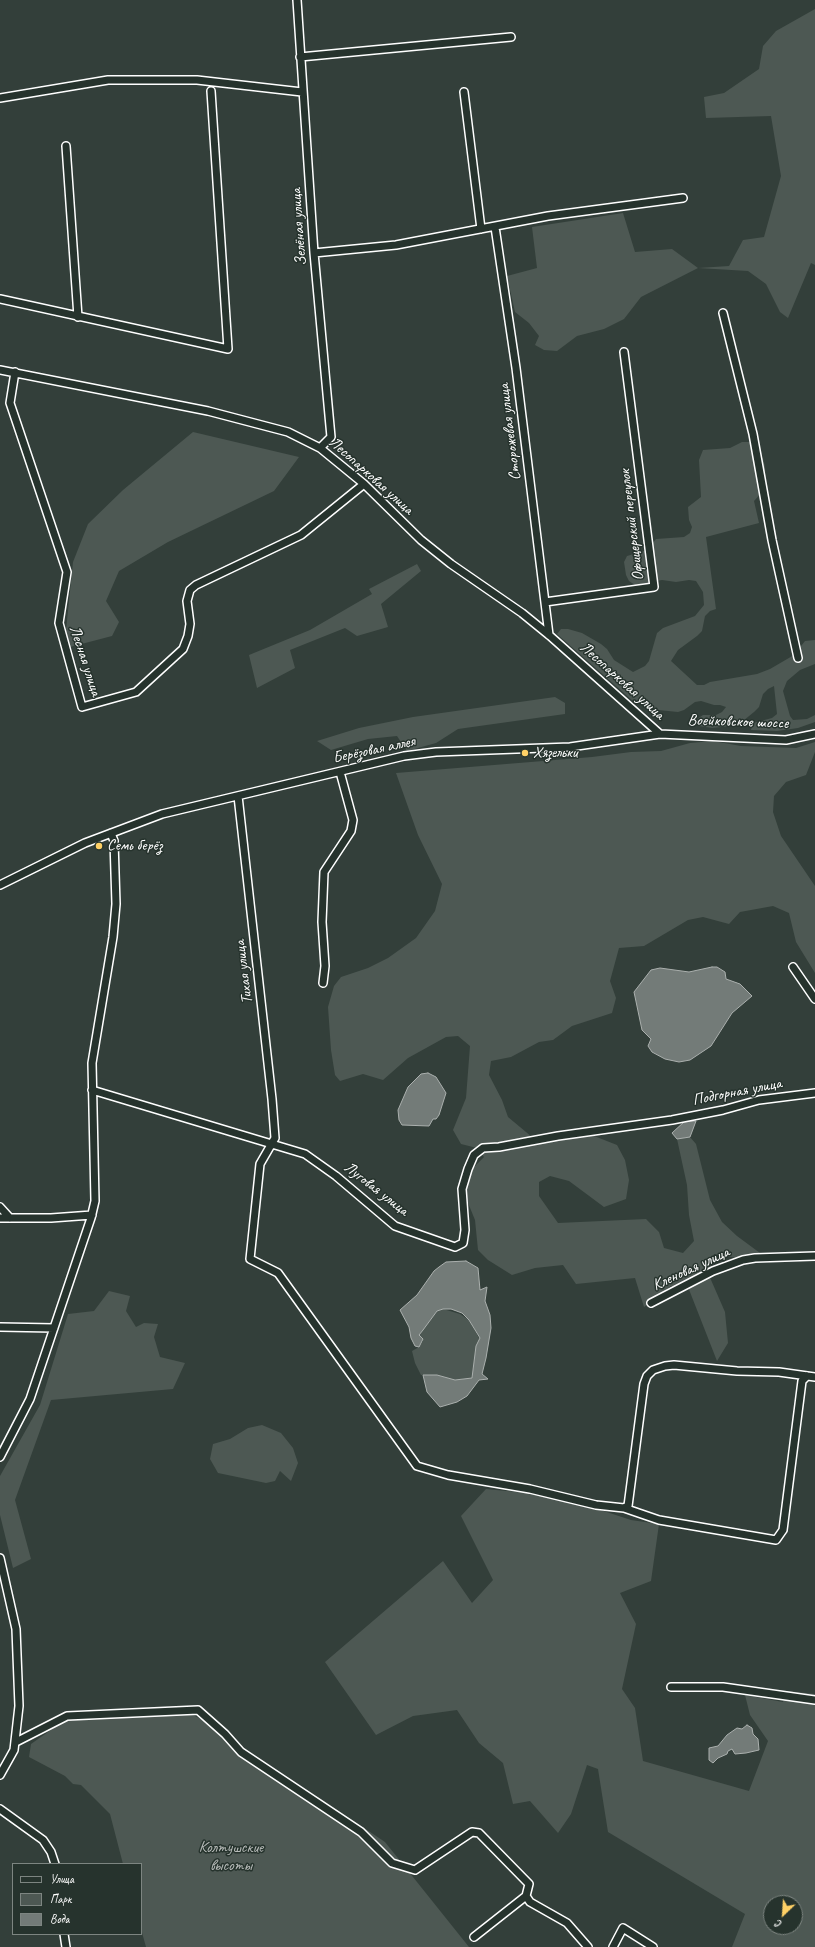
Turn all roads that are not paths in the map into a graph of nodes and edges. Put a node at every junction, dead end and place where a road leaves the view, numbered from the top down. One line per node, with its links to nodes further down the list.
1 (297, 0): 3 (street, Зелёная улица)
2 (511, 38): 3 (street)
3 (300, 57): 5 (street, Зелёная улица)
4 (211, 91): 15 (street)
5 (302, 92): 7 (street); 12 (street, Зелёная улица)
6 (464, 92): 11 (street)
7 (0, 98)
8 (66, 146): 15 (street)
9 (683, 198): 10 (street)
10 (495, 227): 11 (street); 21 (street, Сторожевая улица)
11 (481, 229): 12 (street)
12 (314, 253): 19 (street, Зелёная улица)
13 (0, 299): 15 (street)
14 (723, 313): 23 (street)
15 (78, 316)
16 (624, 352): 21 (street, Офицерский переулок)
17 (0, 370): 18 (street, Лесопарковая улица)
18 (15, 372): 19 (street, Лесопарковая улица); 20 (street, Лесная улица)
19 (320, 448): 20 (street, Лесопарковая улица)
20 (364, 484): 22 (street, Лесопарковая улица)
21 (545, 602): 22 (street, Сторожевая улица)
22 (549, 634): 24 (street, Лесопарковая улица)
23 (798, 658)
24 (660, 734): 25 (street, Воейковское шоссе); 26 (street, Берёзовая аллея)
25 (815, 734)
26 (340, 772): 27 (street, Берёзовая аллея); 31 (street)
27 (238, 796): 28 (street, Берёзовая аллея); 36 (street, Тихая улица)
28 (111, 833): 29 (street, Берёзовая аллея); 33 (street)
29 (1, 882)
30 (793, 967): 32 (street)
31 (323, 983)
32 (815, 999)
33 (92, 1090): 36 (street, Луговая улица); 38 (street)
34 (815, 1093): 35 (street, Подгорная улица)
35 (665, 1120): 36 (street, Луговая улица)
36 (272, 1143): 48 (street)
37 (0, 1207): 40 (street)
38 (92, 1215): 40 (street); 44 (street)
39 (0, 1218): 40 (street)
40 (10, 1218)
41 (815, 1256): 42 (street, Кленовая улица)
42 (651, 1303)
43 (0, 1327): 44 (street)
44 (54, 1328): 47 (street)
45 (807, 1376): 46 (street); 48 (street); 48 (street)
46 (815, 1377)
47 (0, 1457)
48 (624, 1508)
49 (0, 1558): 52 (street)
50 (671, 1687): 51 (street)
51 (815, 1700)
52 (16, 1742): 53 (street); 56 (street)
53 (0, 1775)
54 (0, 1809): 55 (street)
55 (55, 1863)
56 (526, 1896): 58 (street); 60 (street)
57 (64, 1935): 59 (street)
58 (474, 1937)
59 (66, 1947)
60 (588, 1947)
61 (613, 1947): 62 (street)
62 (653, 1947)

